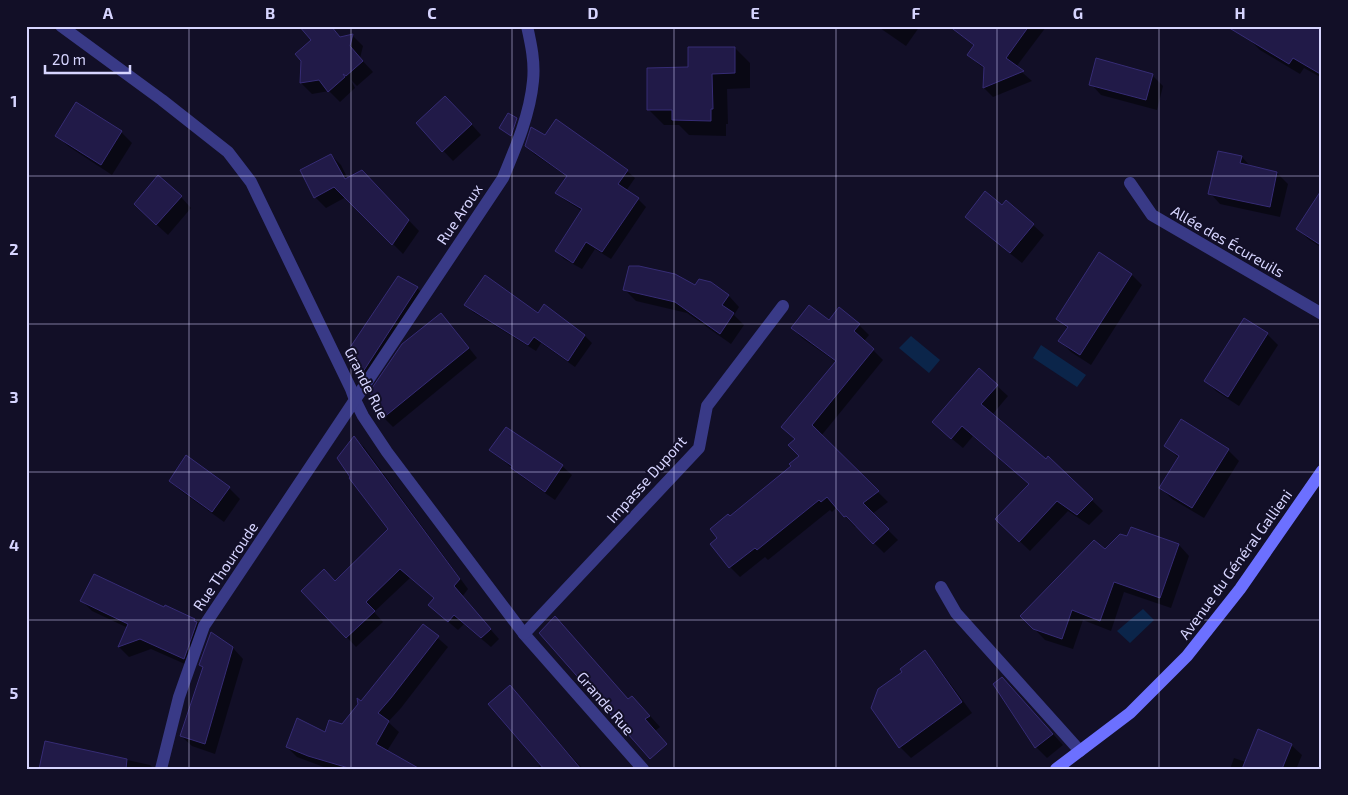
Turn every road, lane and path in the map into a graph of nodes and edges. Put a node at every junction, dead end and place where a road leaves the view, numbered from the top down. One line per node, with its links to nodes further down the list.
1 (61, 26): 6 (street, Grande Rue)
2 (527, 26): 6 (street, Rue Aroux)
3 (1130, 183): 5 (street, Allée des Écureuils)
4 (783, 306): 9 (street, Impasse Dupont)
5 (1322, 314)
6 (355, 400): 9 (street, Grande Rue); 11 (street, Rue Thouroude)
7 (1322, 471): 10 (street, Avenue du Général Gallieni)
8 (941, 587): 10 (street)
9 (524, 634): 12 (street, Grande Rue)
10 (1080, 751): 13 (street, Avenue du Général Gallieni)
11 (161, 769)
12 (643, 769)
13 (1056, 769)

